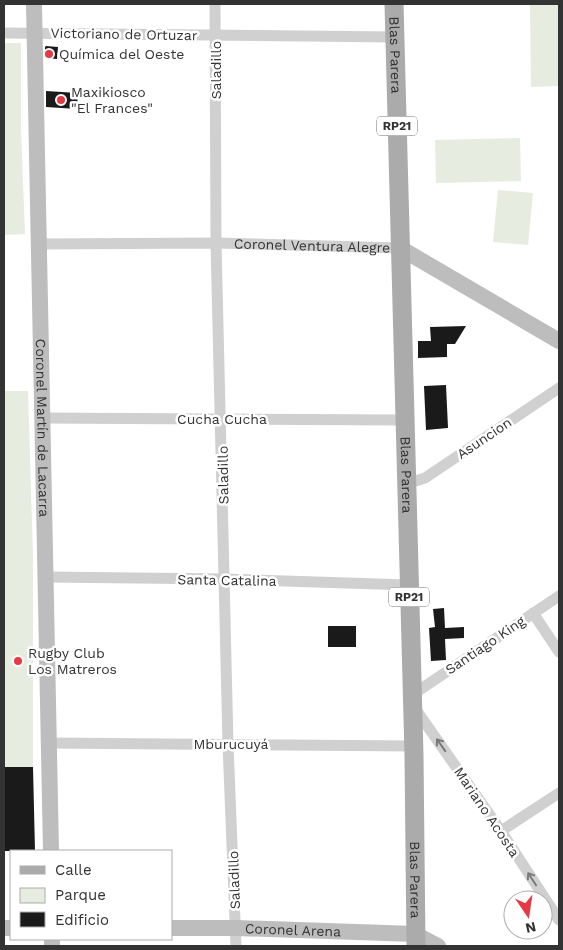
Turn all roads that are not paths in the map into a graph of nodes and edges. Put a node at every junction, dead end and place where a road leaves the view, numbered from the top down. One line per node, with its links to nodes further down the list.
1 (34, 4): 5 (street, Coronel Martín de Lacarra)
2 (215, 4): 6 (street, Saladillo)
3 (394, 4): 7 (main road, Blas Parera / RP21)
4 (4, 33): 5 (street, Victoriano de Ortuzar)
5 (35, 33): 6 (street, Victoriano de Ortuzar); 9 (street, Coronel Martín de Lacarra)
6 (216, 35): 7 (street, Victoriano de Ortuzar); 8 (street, Saladillo)
7 (394, 37): 10 (main road, Blas Parera / RP21)
8 (216, 243): 9 (street, Coronel Ventura Alegre); 10 (street, Coronel Ventura Alegre); 14 (street, Saladillo)
9 (38, 244): 13 (street, Coronel Martín de Lacarra)
10 (400, 248): 11 (street, Coronel Ventura Alegre); 15 (main road, Blas Parera / RP21)
11 (559, 341)
12 (559, 388): 16 (street, Asuncion)
13 (41, 418): 14 (street, Cucha Cucha); 17 (street, Coronel Martín de Lacarra)
14 (221, 419): 15 (street, Cucha Cucha); 18 (street, Saladillo)
15 (404, 420): 16 (main road, Blas Parera / RP21)
16 (406, 484): 19 (main road, Blas Parera / RP21)
17 (46, 577): 18 (street, Santa Catalina); 24 (street, Coronel Martín de Lacarra)
18 (225, 579): 19 (street, Santa Catalina); 25 (street, Saladillo)
19 (409, 585): 23 (main road, Blas Parera / RP21)
20 (559, 596): 21 (street, Santiago King)
21 (533, 613): 22 (street); 23 (street, Santiago King)
22 (559, 652)
23 (412, 700): 26 (main road, Blas Parera / RP21); 28 (street, Mariano Acosta, one-way to 23)
24 (49, 743): 25 (street, Mburucuyá); 29 (street, Coronel Martín de Lacarra)
25 (228, 744): 26 (street, Mburucuyá); 32 (street, Saladillo)
26 (414, 746): 33 (main road, Blas Parera / RP21)
27 (559, 793): 28 (street)
28 (501, 831): 30 (street, Mariano Acosta, one-way to 28)
29 (51, 850)
30 (559, 920)
31 (172, 928): 32 (street, Coronel Arena)
32 (236, 928): 33 (street, Coronel Arena); 34 (street, Saladillo)
33 (416, 940): 35 (street)
34 (236, 946)
35 (438, 946)

